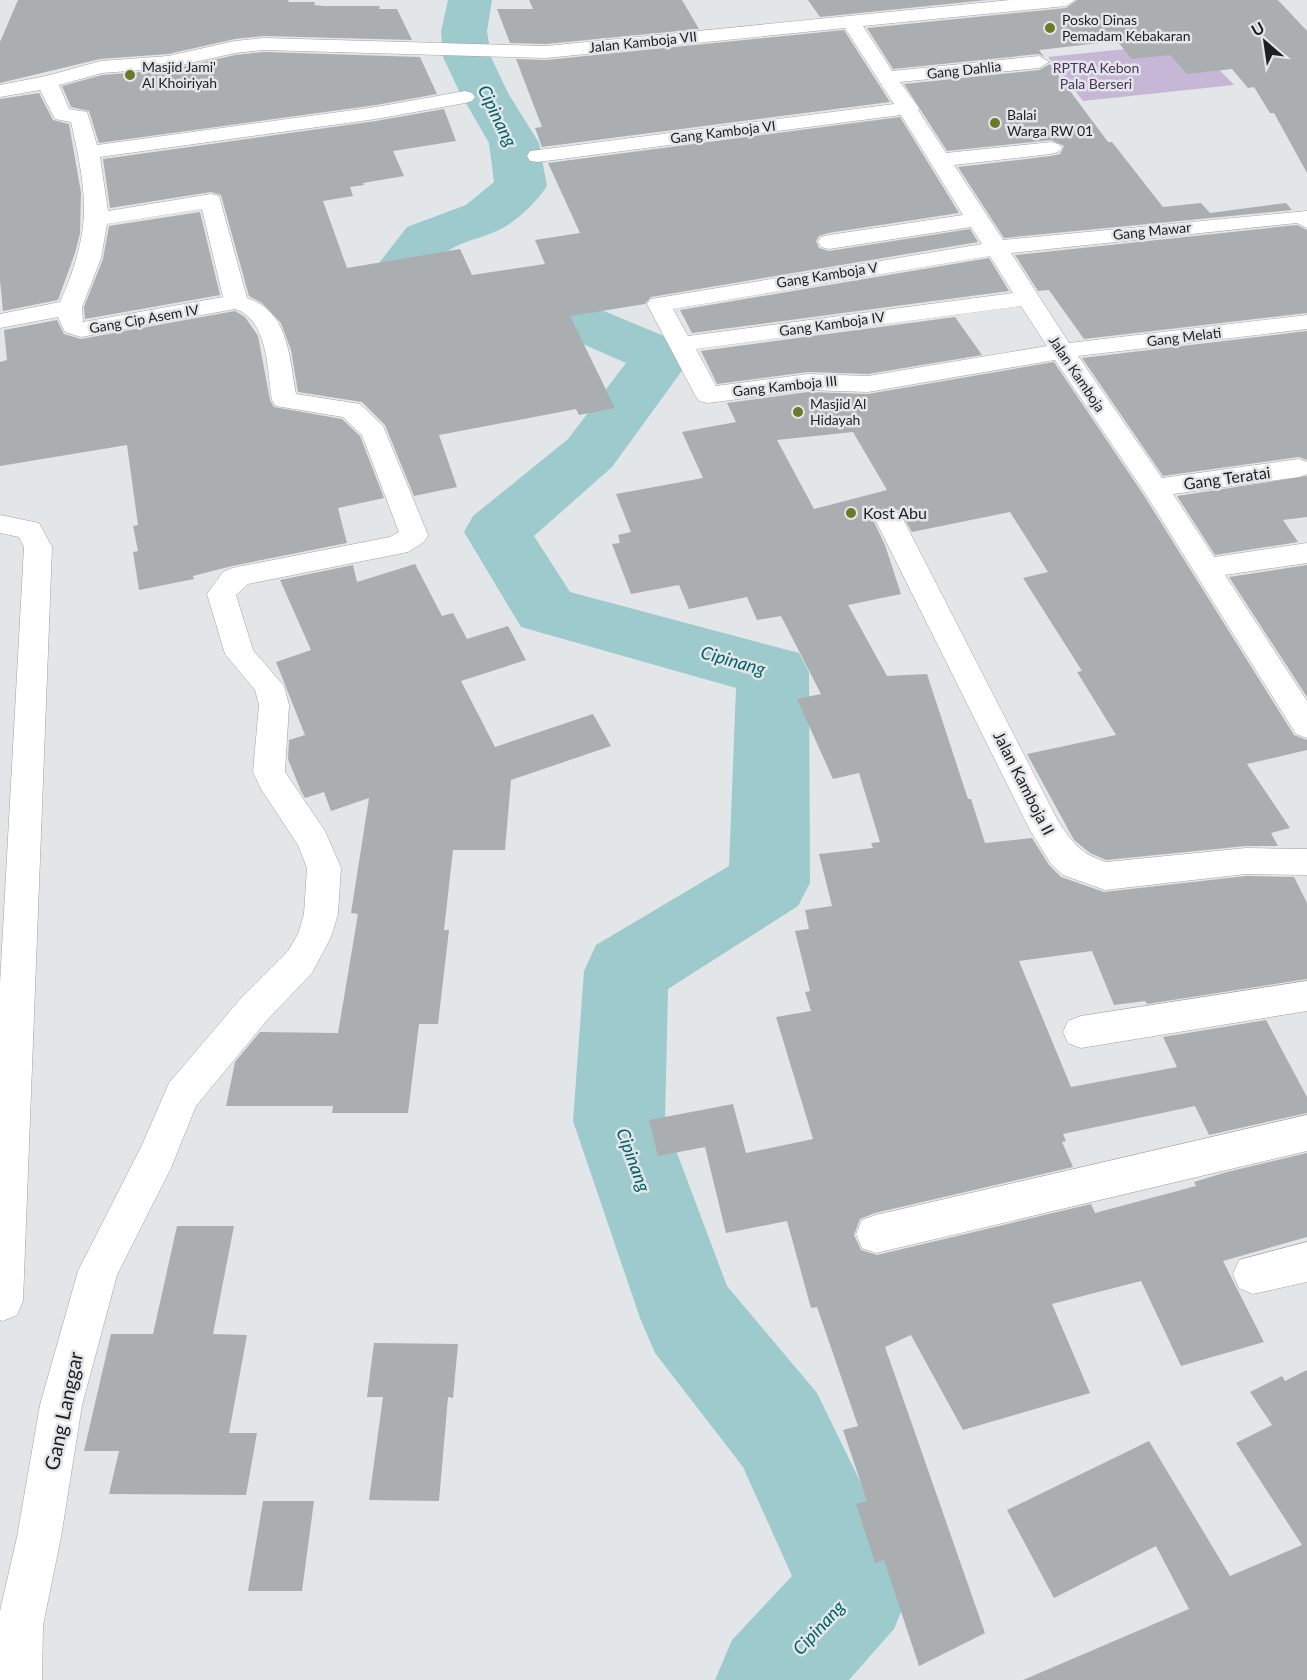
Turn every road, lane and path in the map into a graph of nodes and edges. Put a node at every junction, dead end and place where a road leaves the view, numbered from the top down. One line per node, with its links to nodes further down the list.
1 (1065, 0): 2 (street, Jalan Kamboja VII)
2 (850, 20): 4 (street, Jalan Kamboja); 5 (street, Jalan Kamboja VII)
3 (1039, 62): 4 (street, Gang Dahlia)
4 (888, 77): 8 (street, Jalan Kamboja)
5 (48, 82): 6 (street, Jalan Kamboja VII); 10 (street)
6 (0, 91)
7 (465, 97): 10 (street)
8 (909, 108): 11 (street, Gang Kamboja VI); 12 (street, Jalan Kamboja)
9 (1051, 147): 12 (street)
10 (89, 152): 13 (street)
11 (538, 156)
12 (942, 160): 14 (street, Jalan Kamboja)
13 (97, 219): 19 (street); 20 (street)
14 (978, 219): 16 (street); 17 (street, Jalan Kamboja)
15 (1307, 221): 17 (street, Gang Mawar)
16 (829, 242)
17 (996, 248): 18 (street, Jalan Kamboja); 23 (street, Gang Kamboja V)
18 (1028, 298): 23 (street, Gang Kamboja IV); 24 (street, Jalan Kamboja)
19 (236, 302): 20 (street, Gang Cip Asem IV); 40 (street, Gang Langgar)
20 (70, 307): 21 (street, Gang Cip Asem IV)
21 (0, 321)
22 (1307, 322): 24 (street, Gang Melati)
23 (680, 344): 24 (street, Gang Kamboja III)
24 (1062, 351): 26 (street, Jalan Kamboja)
25 (1299, 468): 26 (street, Gang Teratai)
26 (1155, 488): 30 (street, Jalan Kamboja)
27 (889, 519): 32 (street, Jalan Kamboja II)
28 (0, 524): 39 (street)
29 (1307, 553): 30 (street)
30 (1207, 568): 31 (street, Jalan Kamboja)
31 (1307, 726)
32 (1307, 862)
33 (1307, 996): 34 (street)
34 (1081, 1032)
35 (1307, 1132): 36 (street)
36 (876, 1234)
37 (1307, 1262): 38 (street)
38 (1253, 1274)
39 (3, 1301)
40 (18, 1680)

